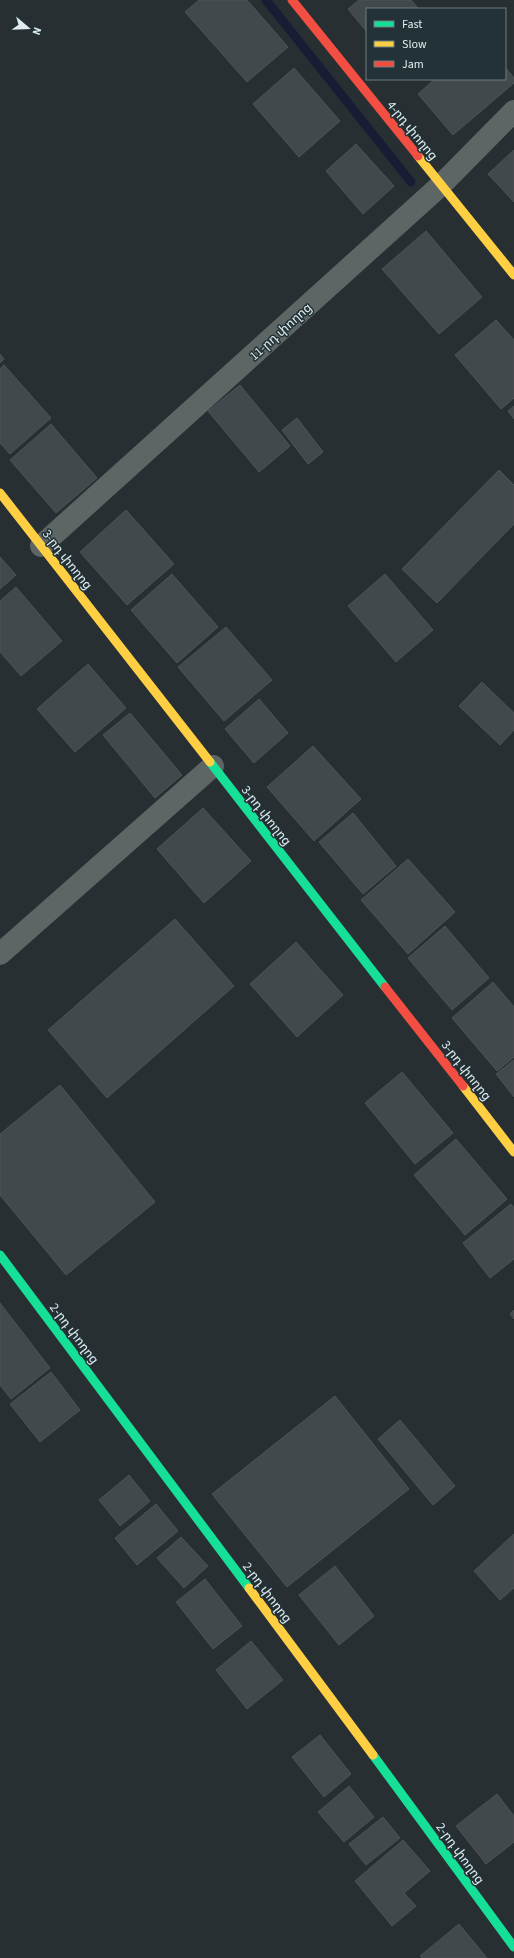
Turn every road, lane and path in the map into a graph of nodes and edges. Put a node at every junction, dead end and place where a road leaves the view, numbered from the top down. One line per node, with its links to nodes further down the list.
1 (292, 0): 3 (street, 4-րդ փողոց)
2 (514, 111): 3 (street, 11-րդ փողոց)
3 (441, 185): 4 (street, 4-րդ փողոց); 6 (street, 11-րդ փողոց)
4 (514, 275)
5 (0, 493): 6 (street, 3-րդ փողոց)
6 (41, 546): 7 (street, 3-րդ փողոց)
7 (213, 766): 8 (street); 9 (street, 3-րդ փողոց)
8 (0, 954)
9 (514, 1152)
10 (0, 1255): 11 (street, 2-րդ փողոց)
11 (514, 1947)

